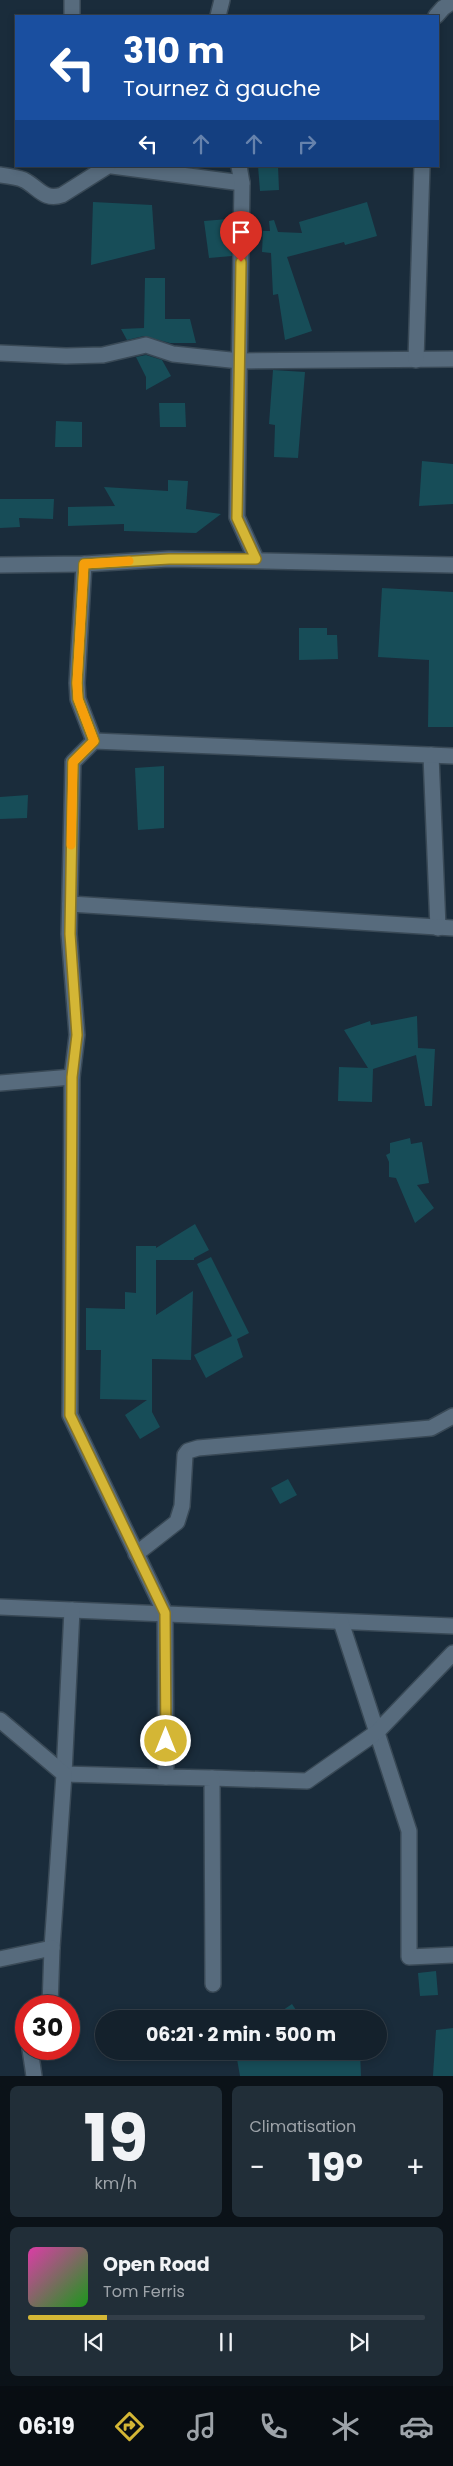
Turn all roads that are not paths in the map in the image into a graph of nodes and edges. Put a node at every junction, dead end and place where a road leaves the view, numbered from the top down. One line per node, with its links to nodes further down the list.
1 (72, 0): 4 (street)
2 (222, 0): 5 (street)
3 (453, 1): 6 (street)
4 (72, 15)
5 (218, 15)
6 (437, 15)
7 (108, 167): 11 (street)
8 (118, 167): 12 (street)
9 (239, 167): 12 (street)
10 (422, 167): 14 (street)
11 (0, 175)
12 (242, 183): 16 (street)
13 (0, 353): 16 (street)
14 (416, 360): 15 (street); 16 (street)
15 (453, 360)
16 (240, 361): 17 (street)
17 (256, 559): 18 (street); 20 (street)
18 (84, 564): 19 (street); 21 (street)
19 (0, 565)
20 (453, 566)
21 (94, 741): 22 (street); 24 (street)
22 (431, 755): 23 (street); 25 (street)
23 (453, 756)
24 (70, 904): 25 (street); 26 (street)
25 (446, 928)
26 (72, 1077): 27 (street); 29 (street)
27 (0, 1083)
28 (453, 1416): 29 (street)
29 (136, 1554): 32 (street)
30 (0, 1607): 31 (street)
31 (72, 1610): 32 (street); 40 (street)
32 (165, 1613): 34 (street); 41 (street)
33 (453, 1614): 35 (street)
34 (342, 1622): 35 (street); 39 (street)
35 (423, 1624): 36 (street)
36 (453, 1626)
37 (453, 1653): 39 (street)
38 (0, 1720): 40 (street)
39 (377, 1732): 42 (street); 44 (street)
40 (64, 1774): 41 (street); 43 (street)
41 (166, 1777): 42 (street)
42 (212, 1778): 46 (street)
43 (52, 1948): 45 (street); 47 (street)
44 (453, 1955)
45 (0, 1959)
46 (213, 1984)
47 (50, 1995)
48 (32, 2060): 49 (street)
49 (34, 2076)

